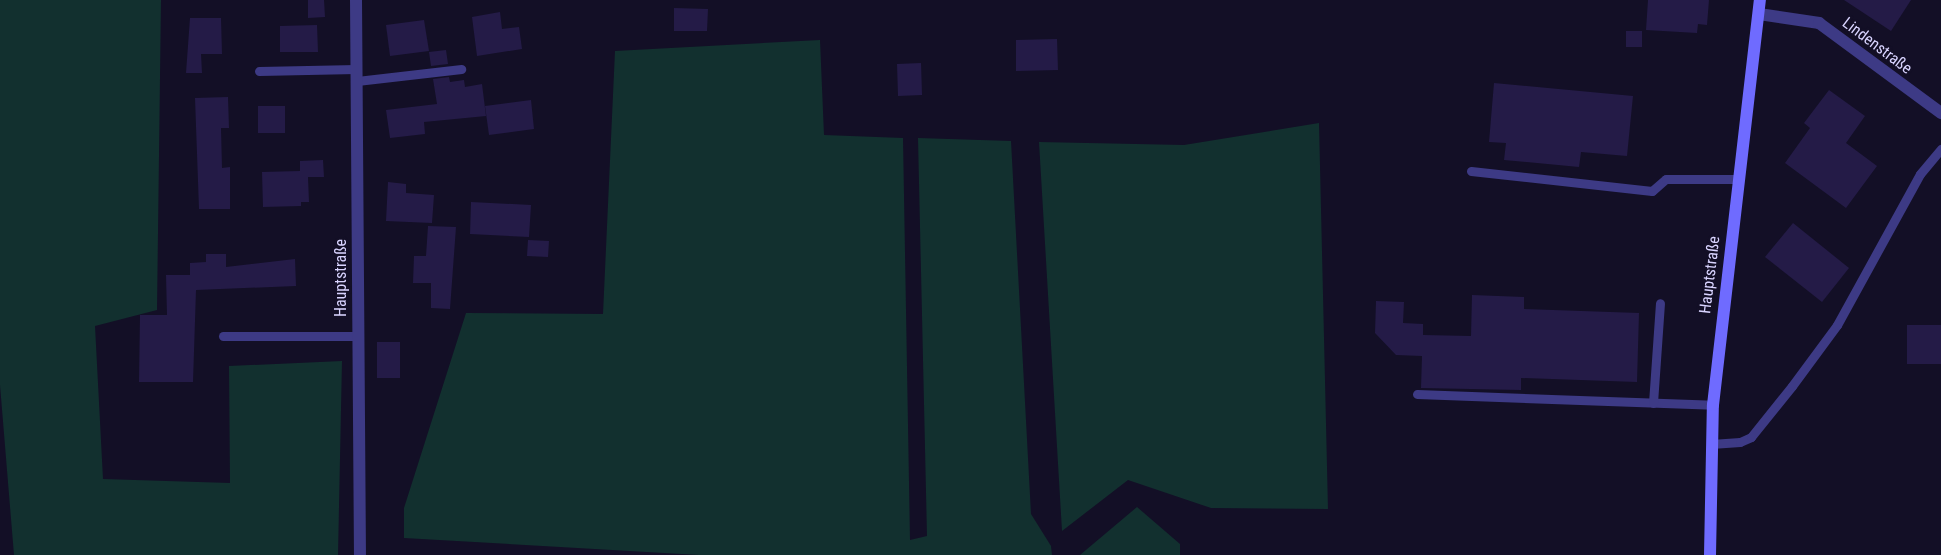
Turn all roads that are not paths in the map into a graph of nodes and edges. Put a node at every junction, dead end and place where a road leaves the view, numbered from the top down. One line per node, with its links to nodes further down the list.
1 (356, 0): 6 (street, Hauptstraße)
2 (1760, 0): 3 (street, Hauptstraße)
3 (1759, 14): 7 (street, Lindenstraße); 10 (street, Hauptstraße)
4 (461, 68): 6 (lane)
5 (258, 71): 6 (lane)
6 (356, 75): 13 (street, Hauptstraße)
7 (1941, 113)
8 (1941, 149): 17 (lane)
9 (1471, 171): 10 (lane)
10 (1738, 179): 16 (street, Hauptstraße)
11 (1660, 303): 15 (lane)
12 (223, 336): 13 (lane)
13 (358, 336): 18 (street, Hauptstraße)
14 (1417, 394): 15 (lane)
15 (1653, 402): 16 (lane)
16 (1713, 405): 17 (street, Hauptstraße)
17 (1711, 444): 19 (street, Hauptstraße)
18 (360, 555)
19 (1710, 555)

